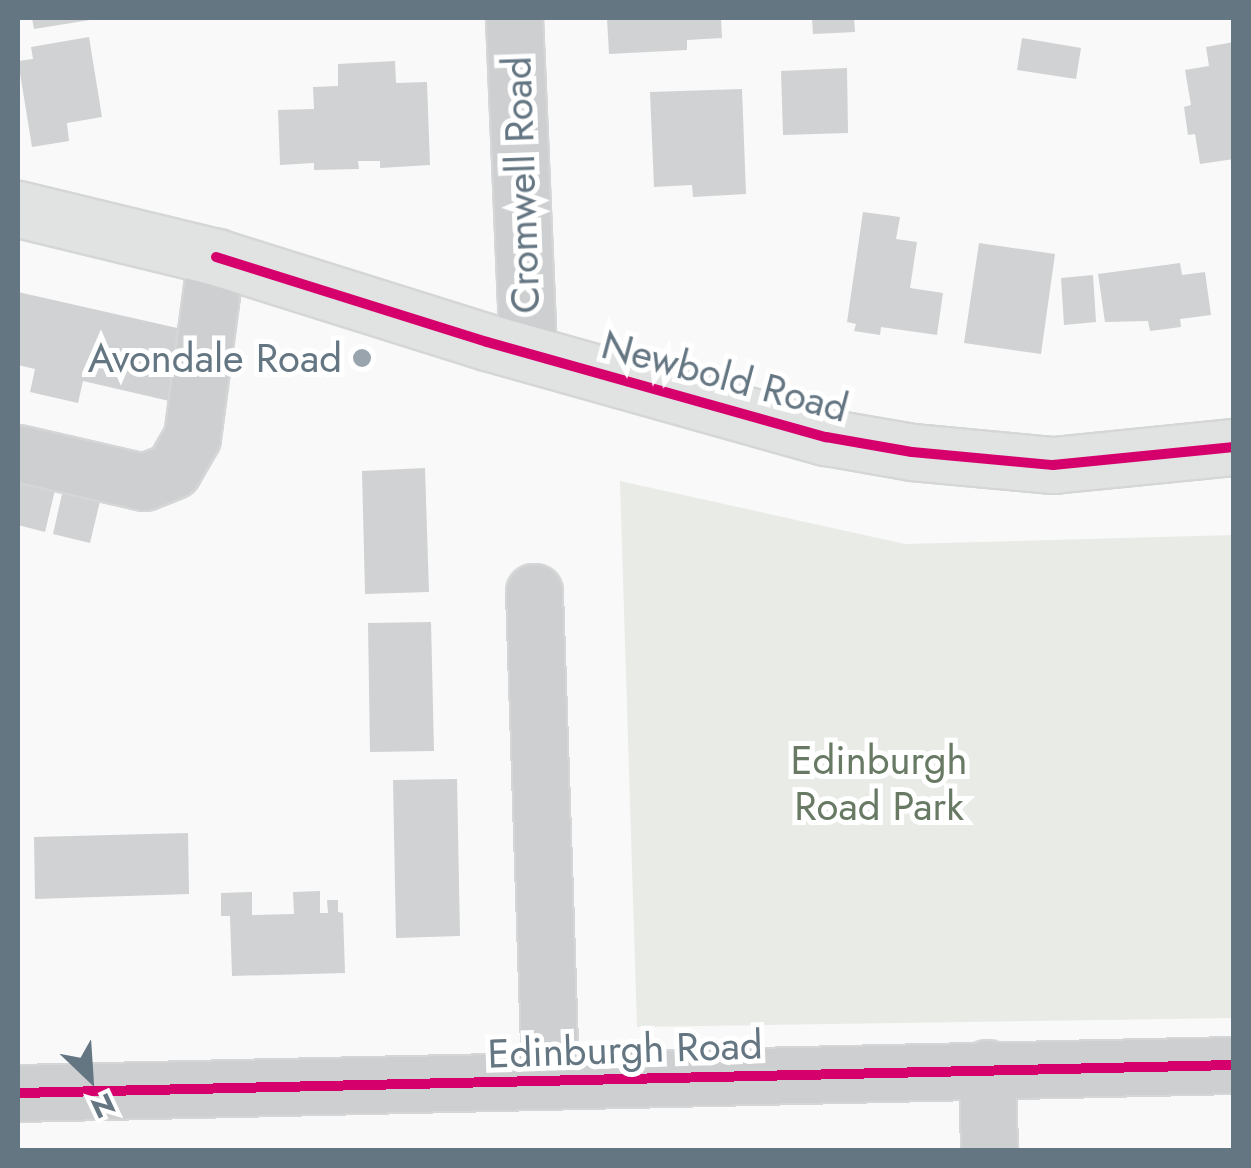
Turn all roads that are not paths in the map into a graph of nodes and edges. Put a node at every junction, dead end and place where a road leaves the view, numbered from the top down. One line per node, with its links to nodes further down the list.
1 (514, 18): 4 (street, Cromwell Road)
2 (18, 209): 3 (main road, Newbold Road)
3 (216, 257): 4 (main road, Newbold Road); 6 (street)
4 (528, 353): 5 (main road, Newbold Road)
5 (1234, 447)
6 (18, 454)
7 (534, 592): 10 (street, Edinburgh Road)
8 (1234, 1065): 9 (street, Edinburgh Road)
9 (987, 1068): 10 (street, Edinburgh Road); 12 (street)
10 (550, 1081): 11 (street, Edinburgh Road)
11 (18, 1093)
12 (989, 1150)

